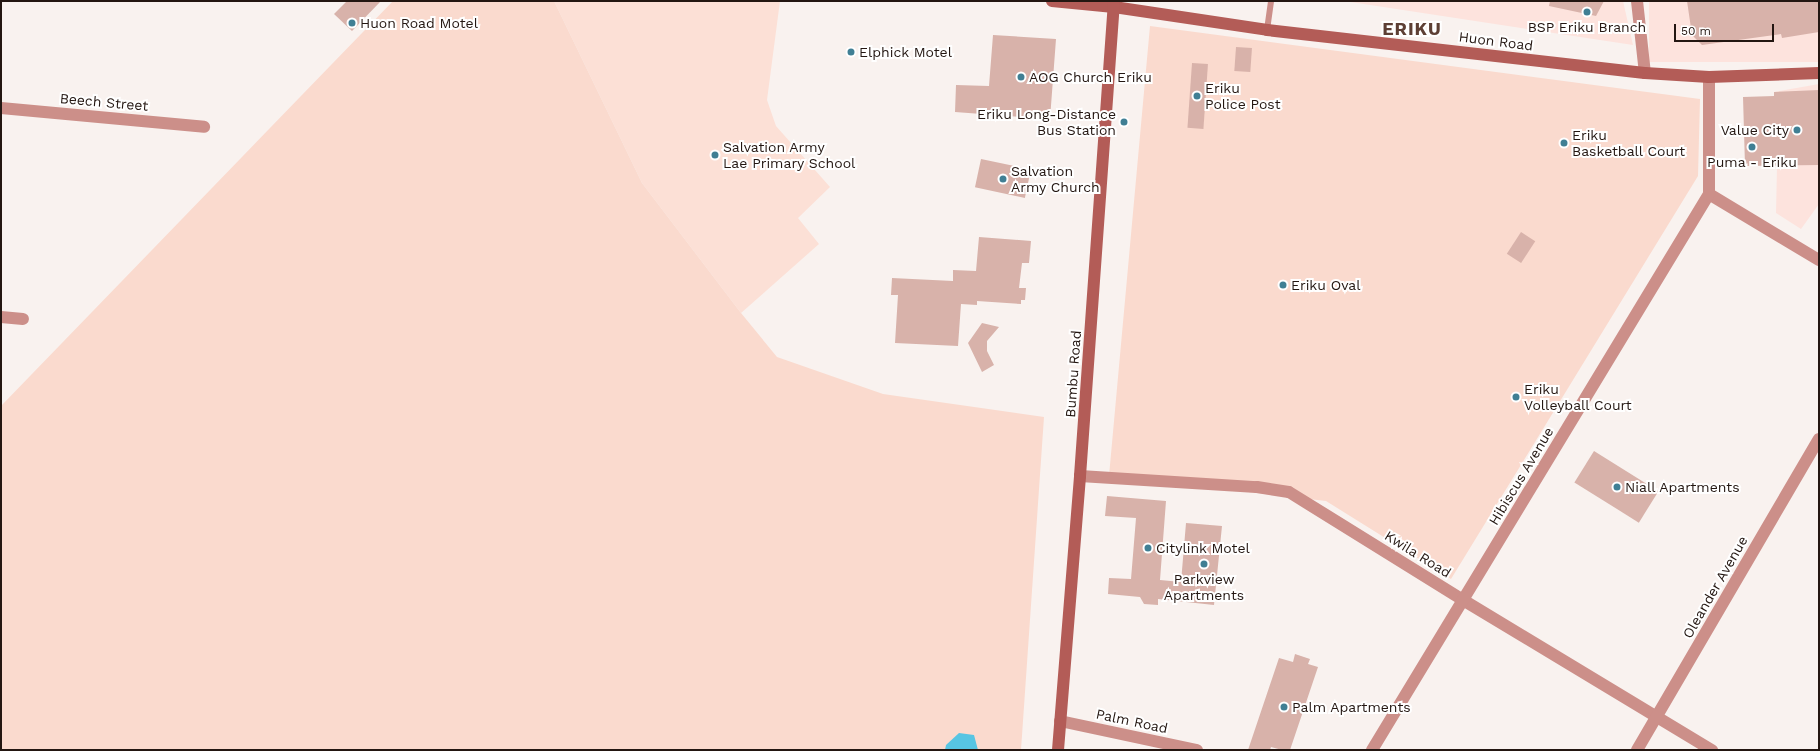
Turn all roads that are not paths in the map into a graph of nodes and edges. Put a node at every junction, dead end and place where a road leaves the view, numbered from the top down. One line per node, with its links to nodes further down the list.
1 (1052, 1): 4 (main road, Huon Road)
2 (1271, 1): 5 (lane)
3 (1637, 1): 6 (street)
4 (1114, 4): 5 (main road, Huon Road); 16 (main road, Bumbu Road)
5 (1267, 30): 6 (main road, Huon Road)
6 (1645, 73): 8 (main road, Huon Road)
7 (1819, 73): 8 (main road, Huon Road)
8 (1709, 77): 11 (street)
9 (1, 108): 10 (street, Beech Street)
10 (204, 127)
11 (1709, 194): 12 (street); 17 (street, Hibiscus Avenue)
12 (1819, 260)
13 (1, 317): 14 (street)
14 (23, 319)
15 (1819, 439): 18 (street, Oleander Avenue)
16 (1080, 476): 17 (street, Kwila Road); 19 (main road, Bumbu Road)
17 (1463, 600): 18 (street, Kwila Road); 22 (street, Hibiscus Avenue)
18 (1657, 717): 23 (street, Oleander Avenue); 24 (street, Kwila Road)
19 (1060, 721): 20 (main road, Bumbu Road); 21 (street, Palm Road)
20 (1058, 750)
21 (1198, 750)
22 (1372, 750)
23 (1637, 750)
24 (1712, 750)

